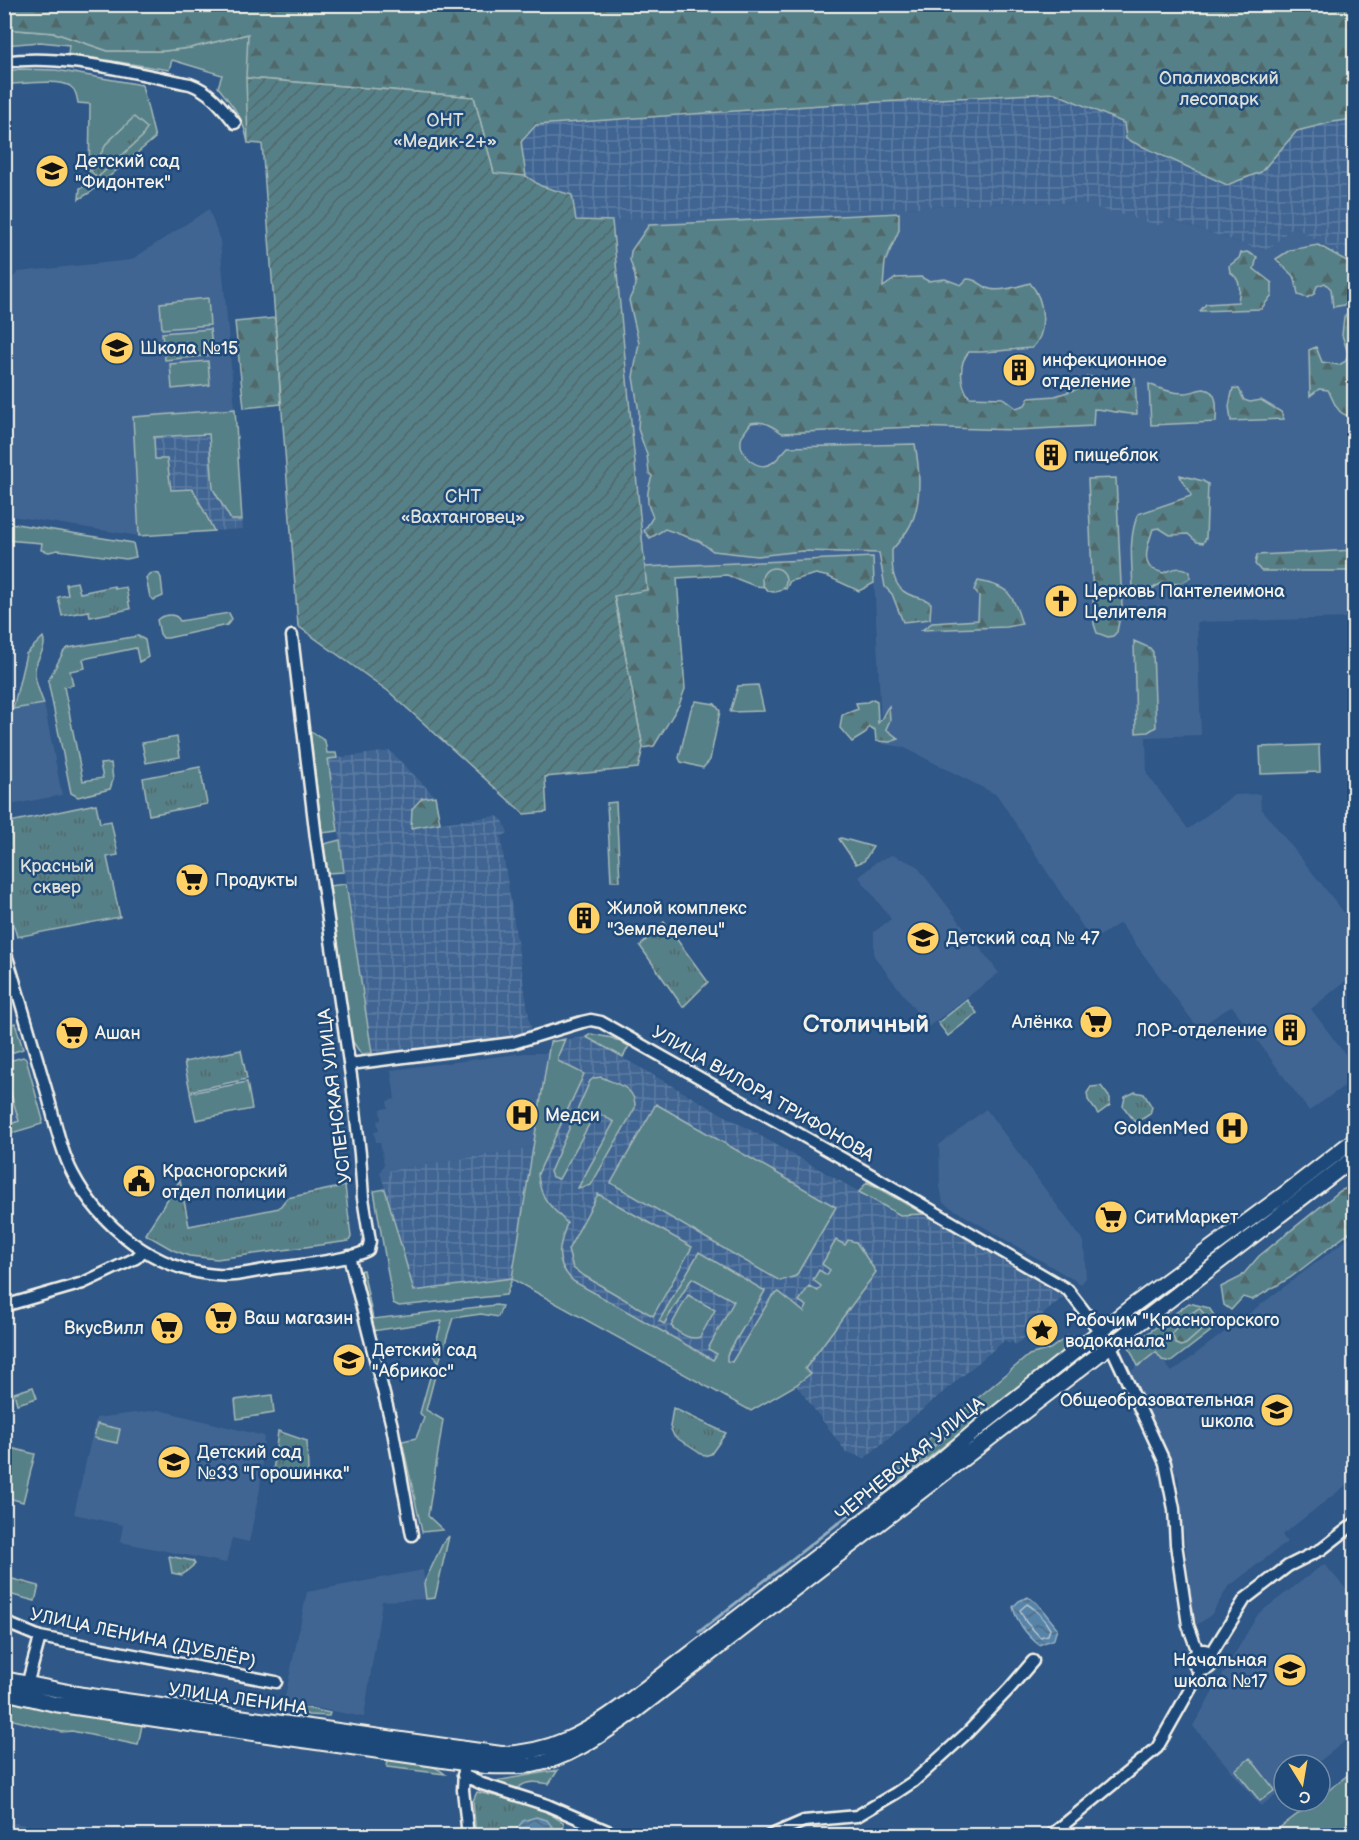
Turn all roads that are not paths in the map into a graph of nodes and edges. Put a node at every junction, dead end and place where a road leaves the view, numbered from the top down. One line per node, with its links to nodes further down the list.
1 (4, 62): 2 (street)
2 (235, 123)
3 (292, 636): 5 (street, УСПЕНСКАЯ УЛИЦА)
4 (4, 948): 8 (street)
5 (350, 1064): 9 (street, УСПЕНСКАЯ УЛИЦА); 11 (street, УЛИЦА ВИЛОРА ТРИФОНОВА)
6 (1354, 1140): 11 (main road, ЧЕРНЕВСКАЯ УЛИЦА)
7 (1354, 1158): 12 (main road, ЧЕРНЕВСКАЯ УЛИЦА)
8 (143, 1251): 9 (street); 10 (street)
9 (349, 1256): 14 (street)
10 (4, 1306)
11 (1100, 1332): 12 (street, УЛИЦА ВИЛОРА ТРИФОНОВА); 25 (main road, ЧЕРНЕВСКАЯ УЛИЦА)
12 (1111, 1346): 17 (street, УЛИЦА ВИЛОРА ТРИФОНОВА); 25 (main road, ЧЕРНЕВСКАЯ УЛИЦА)
13 (1354, 1524): 18 (street)
14 (412, 1535)
15 (4, 1622): 16 (street, УЛИЦА ЛЕНИНА (ДУБЛЁР))
16 (40, 1637): 22 (street, УЛИЦА ЛЕНИНА (ДУБЛЁР)); 23 (street)
17 (1198, 1652): 18 (street); 20 (street)
18 (1211, 1654): 20 (street)
19 (1033, 1661): 28 (street)
20 (1201, 1671): 29 (street)
21 (4, 1679): 23 (main road, УЛИЦА ЛЕНИНА)
22 (276, 1682)
23 (27, 1684): 25 (main road, УЛИЦА ЛЕНИНА)
24 (4, 1692): 25 (main road, УЛИЦА ЛЕНИНА)
25 (465, 1762): 26 (street); 27 (street)
26 (468, 1836)
27 (619, 1836)
28 (769, 1836)
29 (1050, 1836)

